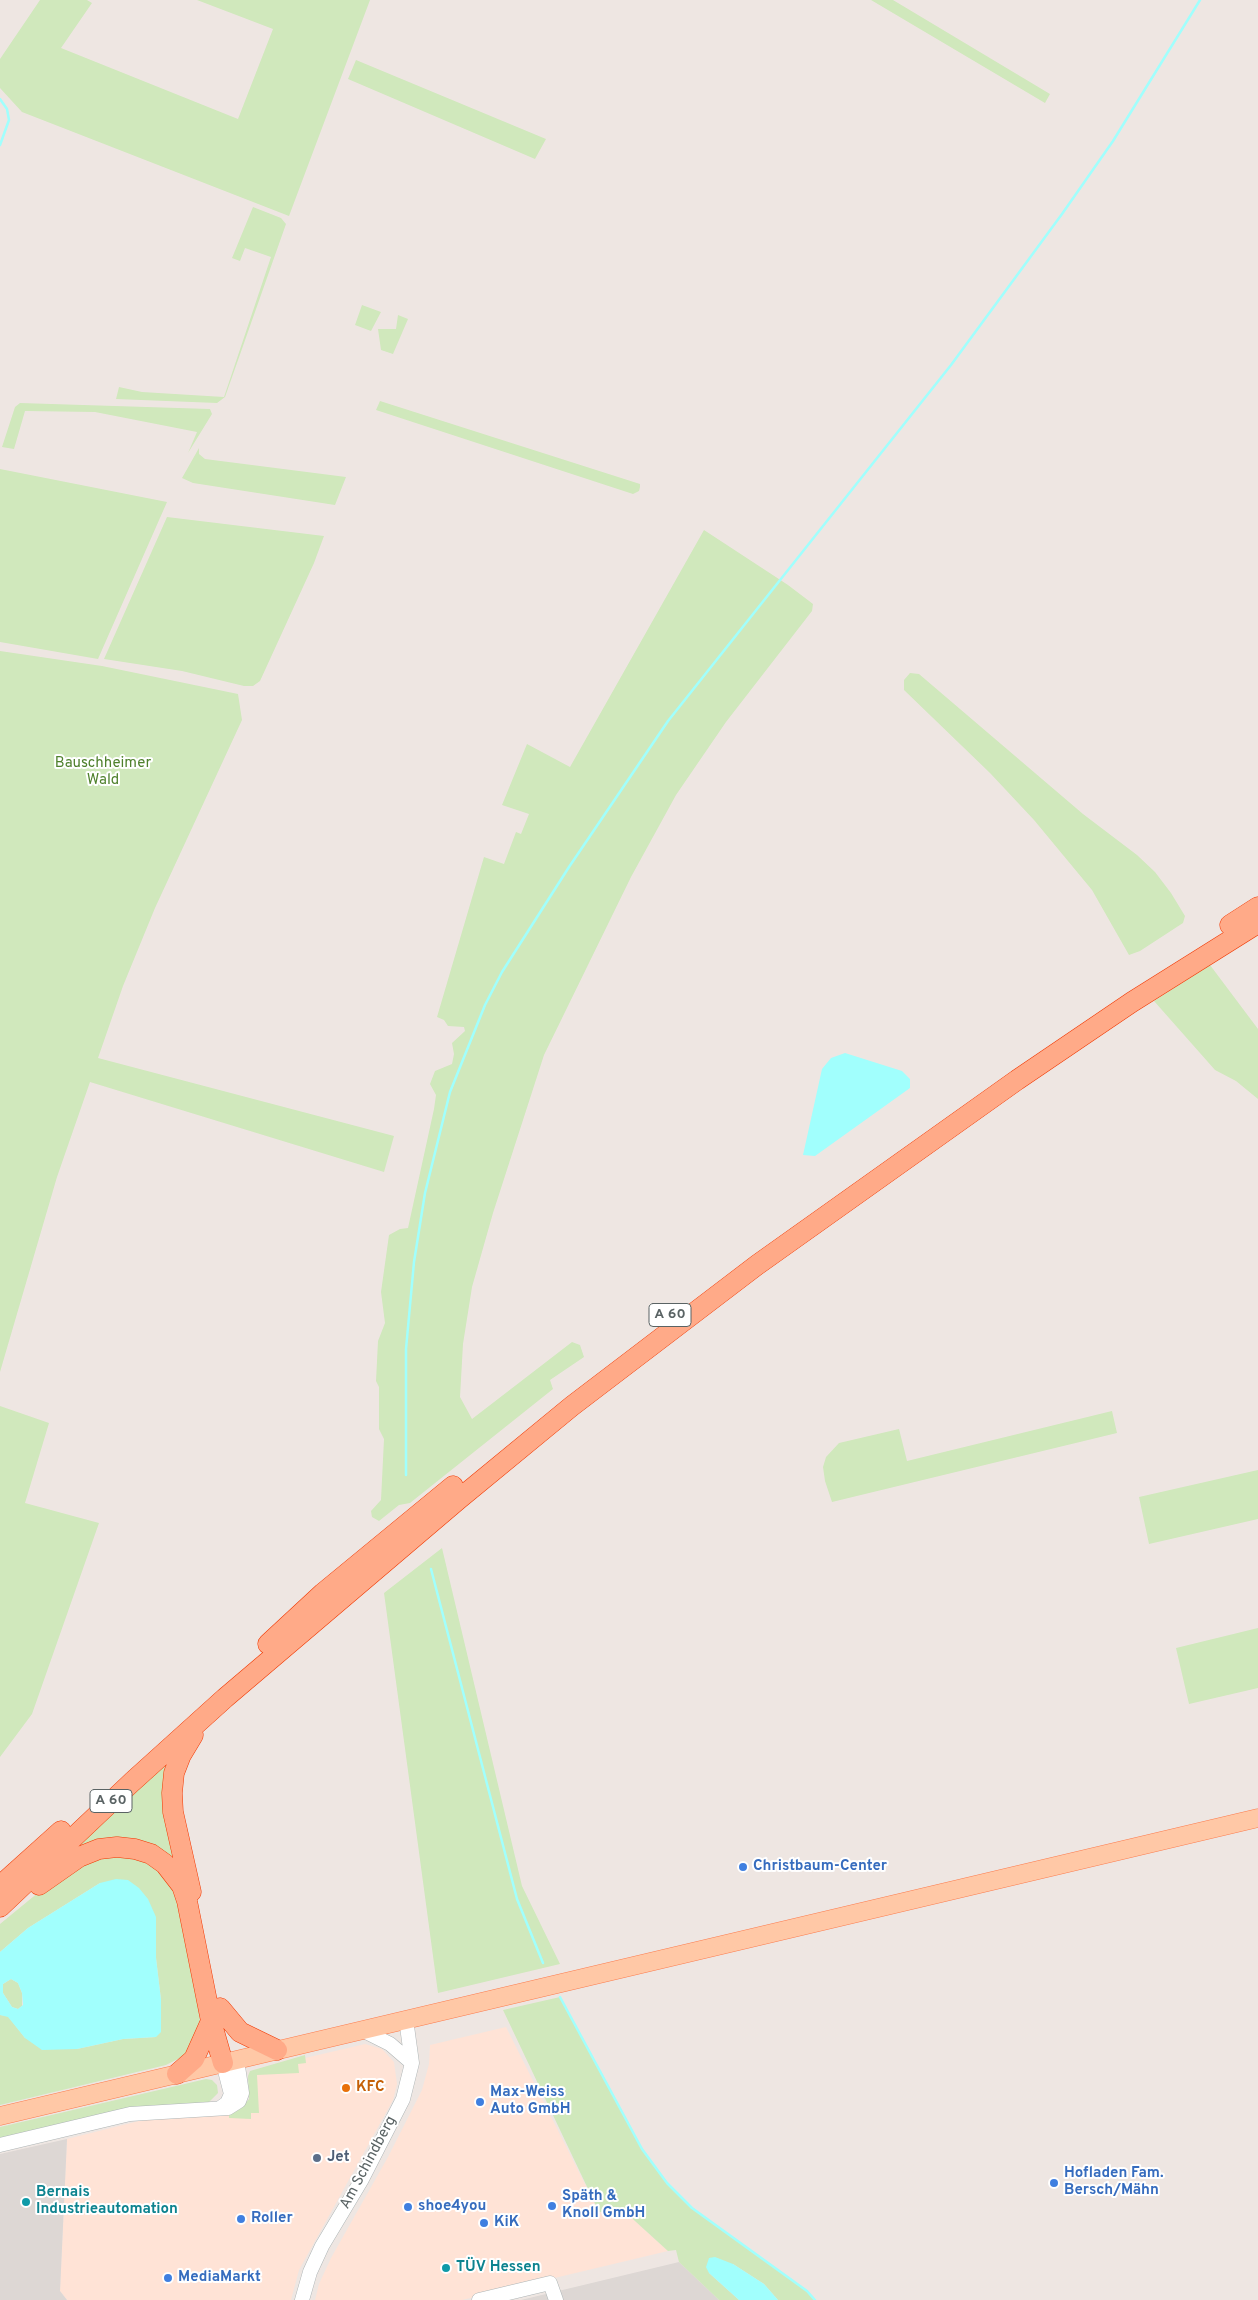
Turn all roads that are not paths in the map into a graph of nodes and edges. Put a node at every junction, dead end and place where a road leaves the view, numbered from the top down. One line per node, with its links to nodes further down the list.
1 (1258, 907): 5 (highway, A 60)
2 (1258, 923): 3 (highway, A 60)
3 (225, 1698): 6 (highway, A 60); 8 (highway)
4 (1258, 1818): 9 (main road)
5 (0, 1886)
6 (0, 1907)
7 (0, 1911): 8 (highway)
8 (215, 2014): 11 (highway); 12 (highway); 14 (highway)
9 (406, 2019): 10 (main road); 13 (street, Am Schindberg)
10 (362, 2030): 11 (main road); 13 (street)
11 (277, 2050): 12 (main road)
12 (230, 2062): 14 (main road); 16 (street)
13 (412, 2063): 17 (street, Am Schindberg)
14 (177, 2074): 15 (main road)
15 (0, 2116)
16 (0, 2145)
17 (302, 2300)
18 (479, 2300): 19 (street)
19 (556, 2300)

